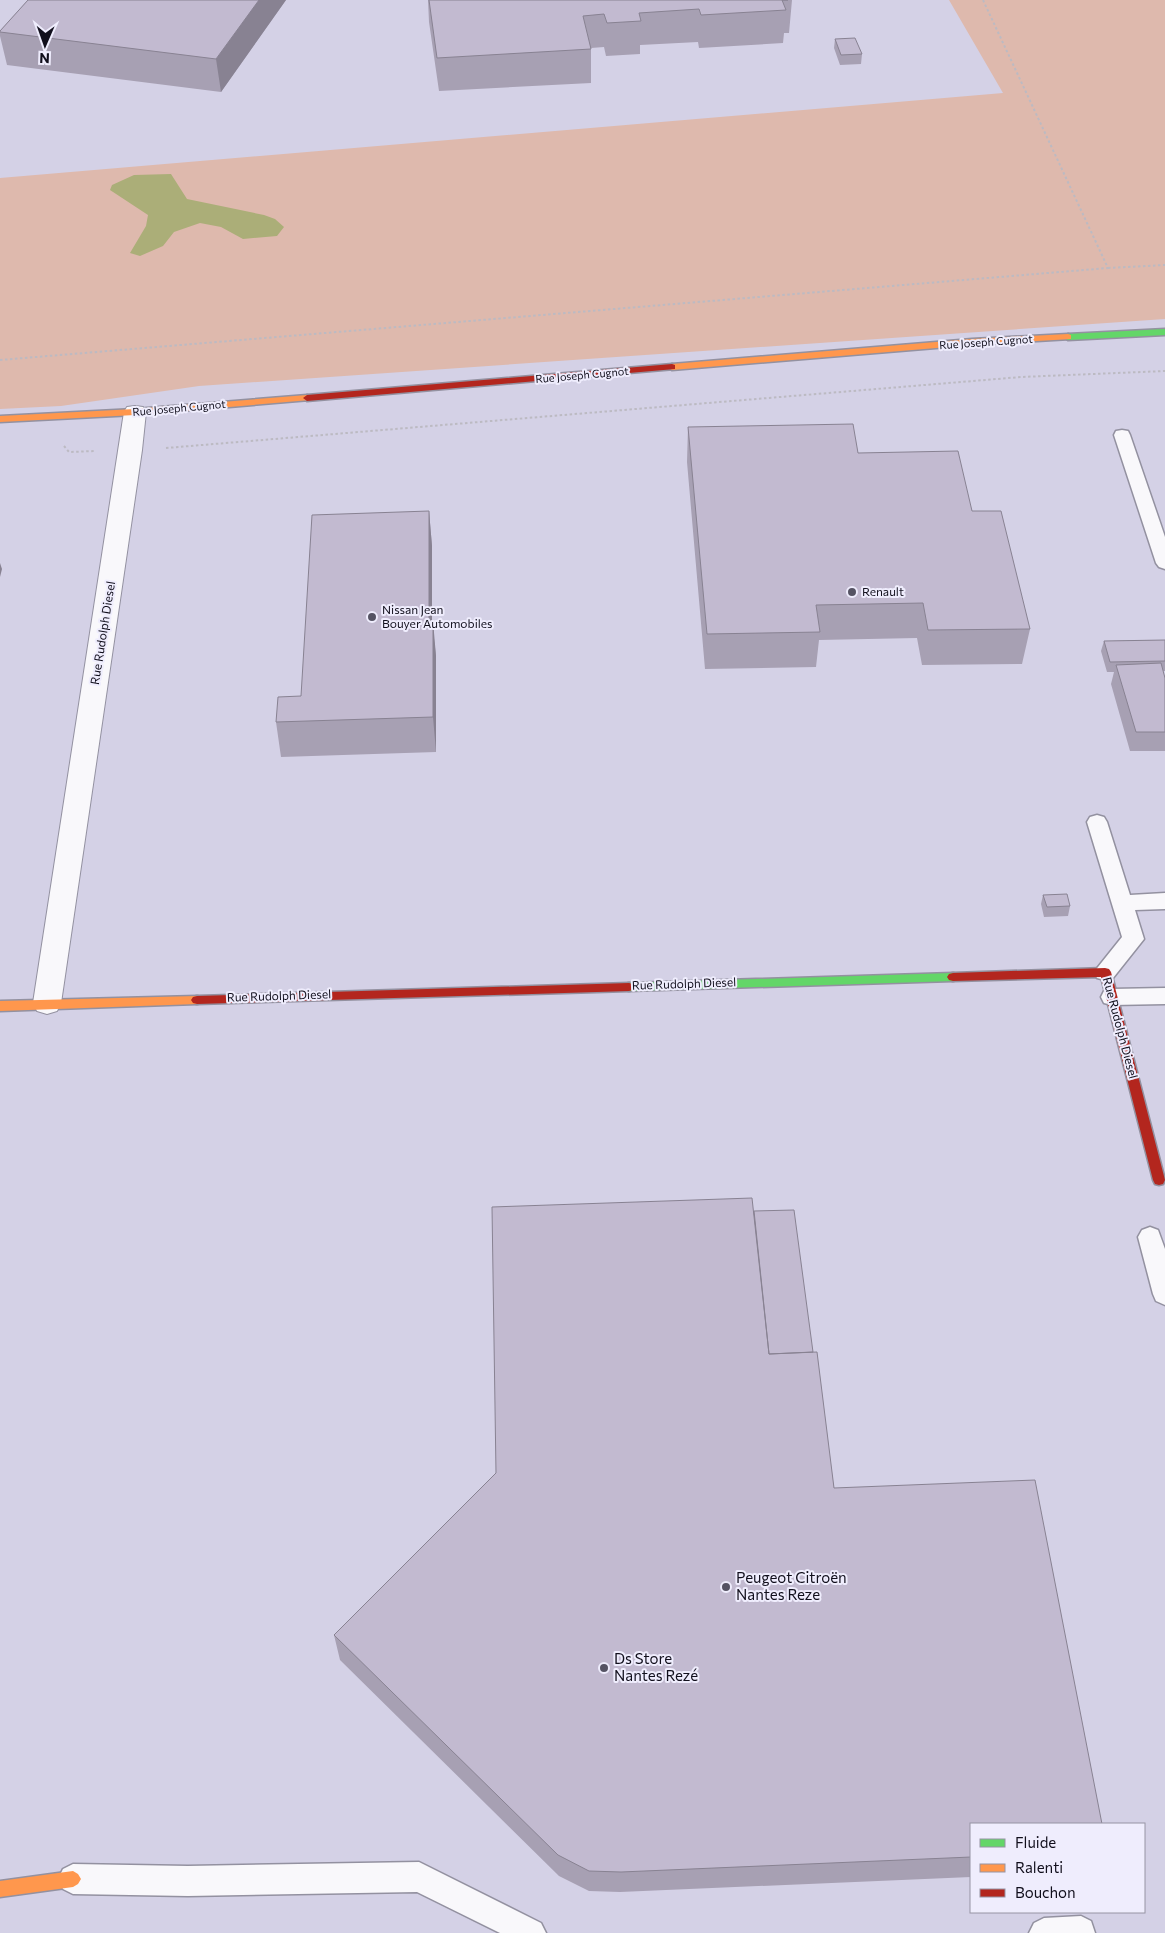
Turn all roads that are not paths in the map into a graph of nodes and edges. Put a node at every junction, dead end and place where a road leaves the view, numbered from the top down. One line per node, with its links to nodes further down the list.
1 (1165, 332): 2 (street, Rue Joseph Cugnot)
2 (135, 412): 3 (street, Rue Joseph Cugnot); 12 (street, Rue Rudolph Diesel)
3 (0, 420)
4 (1122, 435): 5 (lane)
5 (1165, 563)
6 (1096, 822): 8 (lane)
7 (1165, 901): 8 (lane)
8 (1122, 903): 9 (lane)
9 (1105, 972): 11 (street, Rue Rudolph Diesel); 12 (street, Rue Rudolph Diesel)
10 (1165, 996): 11 (lane)
11 (1112, 997): 14 (street, Rue Rudolph Diesel)
12 (47, 1003): 13 (street, Rue Rudolph Diesel)
13 (0, 1006)
14 (1159, 1180)
15 (1150, 1238): 16 (lane)
16 (1165, 1294)
17 (73, 1879): 18 (street); 20 (lane)
18 (0, 1889)
19 (1081, 1931): 21 (lane)
20 (531, 1933)
21 (1044, 1933)

